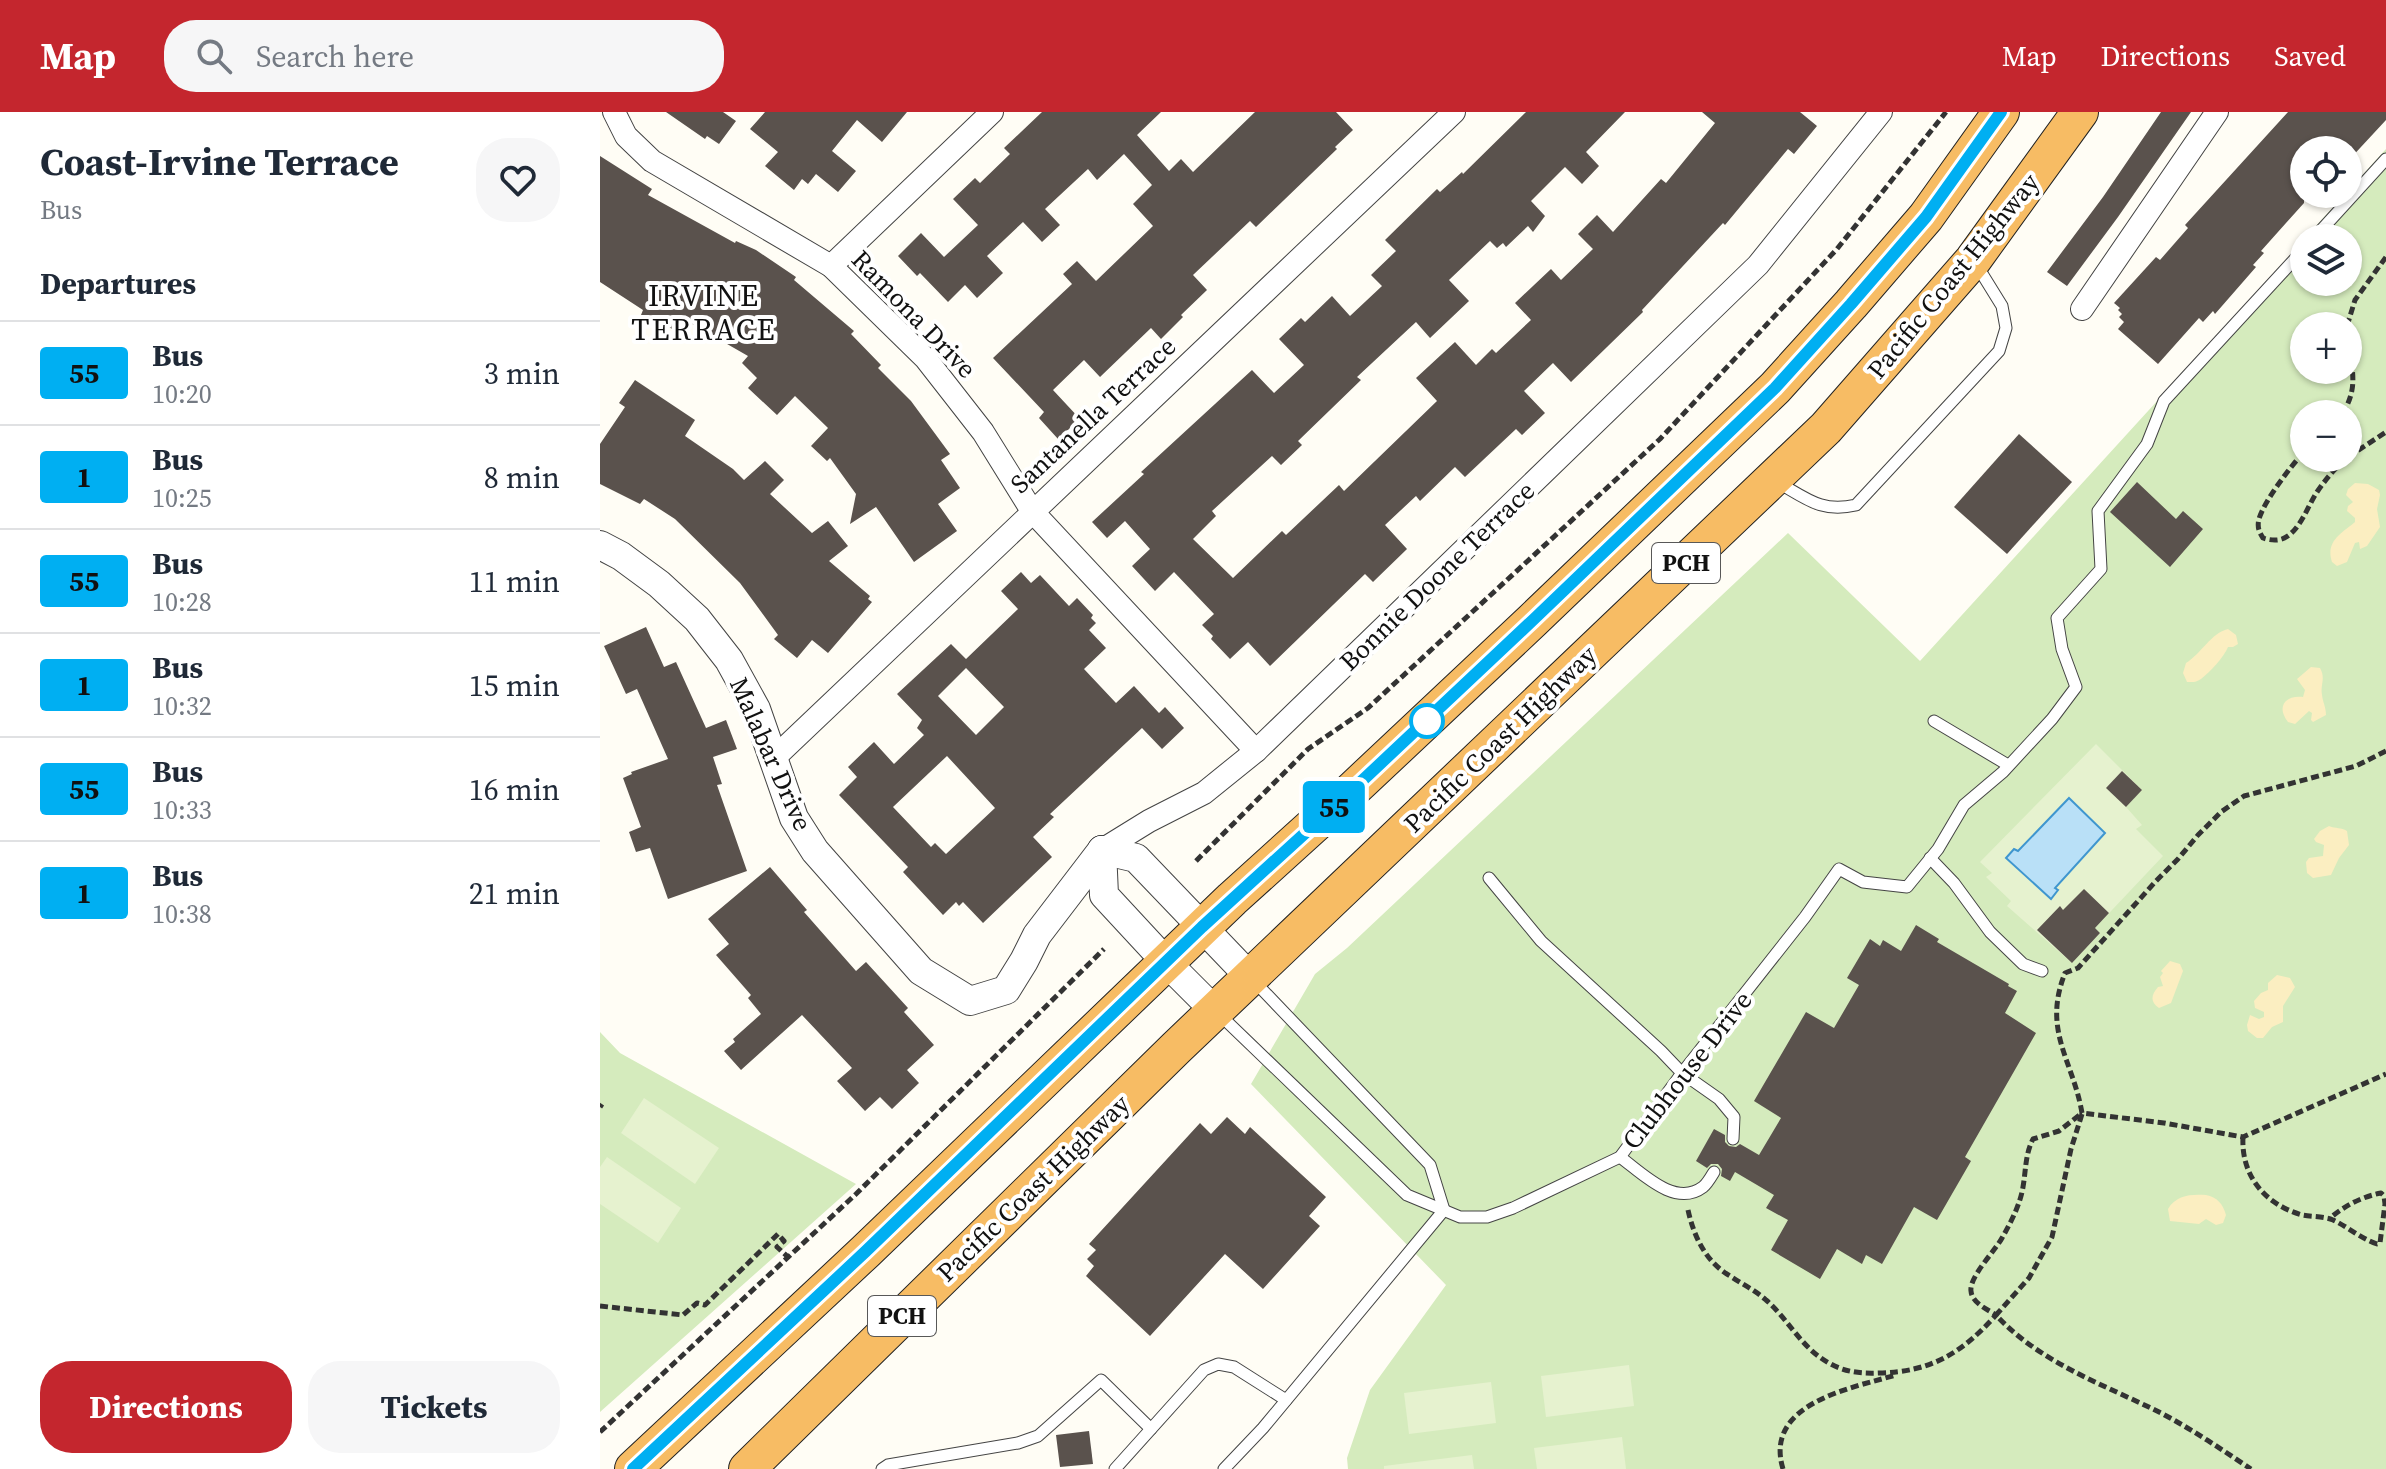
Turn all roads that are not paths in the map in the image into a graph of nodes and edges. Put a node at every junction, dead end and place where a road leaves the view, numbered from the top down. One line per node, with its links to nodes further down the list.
1 (614, 112): 12 (street, Ramona Drive)
2 (992, 112): 12 (street)
3 (1454, 112): 15 (street, Santanella Terrace)
4 (1881, 112): 18 (street, Bonnie Doone Terrace)
5 (2001, 112): 24 (highway, PCH)
6 (2080, 112): 10 (highway, Pacific Coast Highway / PCH)
7 (2217, 112): 13 (street)
8 (2386, 159): 9 (lane)
9 (2327, 224)
10 (1973, 260): 14 (highway, Pacific Coast Highway / PCH); 14 (lane)
11 (2290, 264): 20 (lane)
12 (831, 266): 15 (street, Ramona Drive)
13 (2082, 309)
14 (1773, 479): 27 (highway, Pacific Coast Highway / PCH)
15 (1032, 511): 18 (street, Ramona Drive); 19 (street, Santanella Terrace)
16 (600, 545): 19 (street, Malabar Drive)
17 (1934, 721): 20 (lane)
18 (1256, 751): 21 (street, Bonnie Doone Terrace)
19 (772, 760): 28 (street, Malabar Drive)
20 (2008, 765): 22 (lane)
21 (1102, 850): 24 (street); 25 (street); 28 (street, Bonnie Doone Terrace)
22 (1930, 858): 26 (lane); 30 (lane, Clubhouse Drive)
23 (1489, 878): 30 (lane)
24 (1202, 927): 25 (highway, PCH); 27 (street)
25 (1167, 963): 29 (street, Clubhouse Drive); 37 (highway, PCH)
26 (2042, 971)
27 (1250, 977): 29 (highway, Pacific Coast Highway / PCH); 34 (lane)
28 (970, 1001)
29 (1215, 1011): 34 (lane, Clubhouse Drive); 38 (highway, Pacific Coast Highway / PCH)
30 (1682, 1073): 31 (lane); 32 (lane, Clubhouse Drive)
31 (1733, 1139)
32 (1620, 1157): 33 (lane); 34 (lane, Clubhouse Drive)
33 (1714, 1172)
34 (1444, 1210): 35 (lane)
35 (1286, 1400): 36 (lane); 41 (lane)
36 (1151, 1429): 39 (lane); 40 (lane)
37 (633, 1469)
38 (747, 1469)
39 (882, 1469)
40 (1115, 1469)
41 (1224, 1469)

